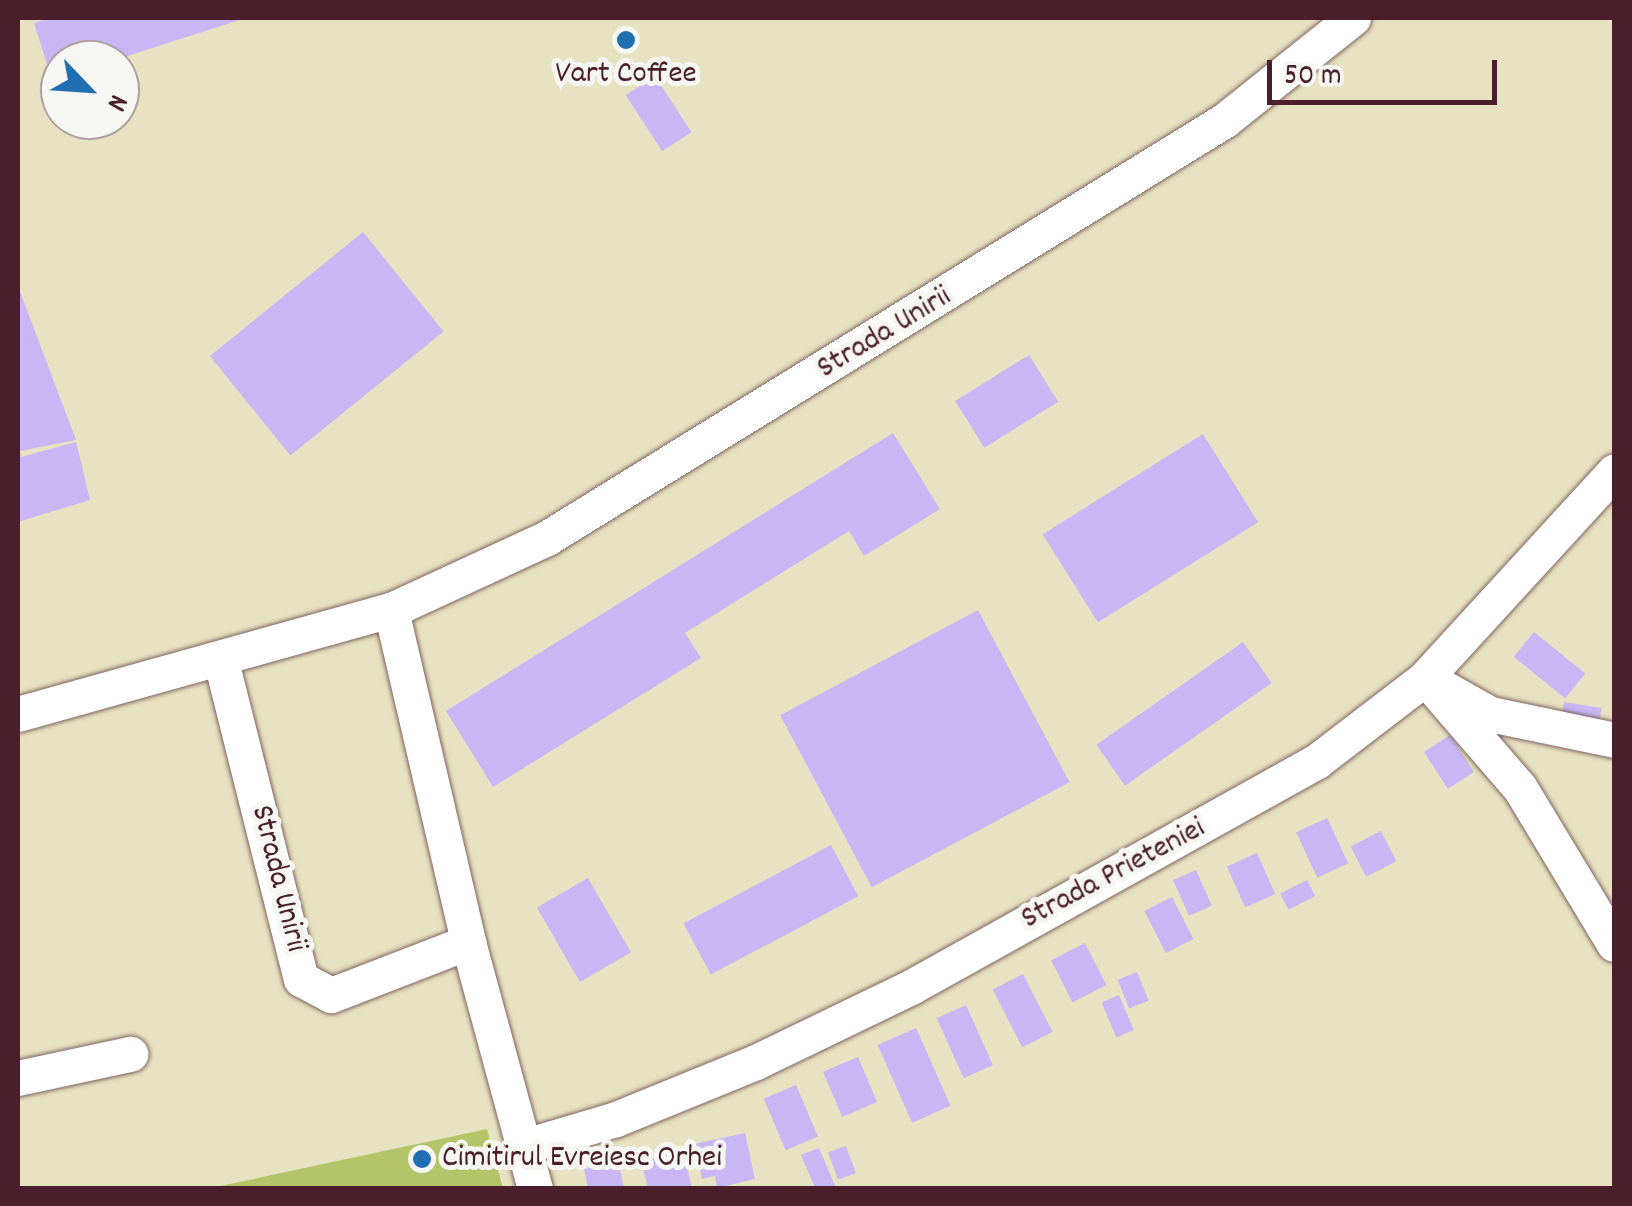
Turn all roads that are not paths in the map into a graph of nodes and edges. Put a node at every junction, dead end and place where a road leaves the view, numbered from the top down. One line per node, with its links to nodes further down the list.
1 (1353, 18): 3 (street, Strada Unirii)
2 (1614, 472): 5 (street, Strada Prieteniei)
3 (391, 610): 4 (street, Strada Unirii); 8 (street)
4 (221, 661): 6 (street, Strada Unirii); 8 (street, Strada Unirii)
5 (1426, 678): 7 (street); 9 (street); 12 (street, Strada Prieteniei)
6 (18, 714)
7 (1614, 740)
8 (468, 942): 12 (street)
9 (1614, 944)
10 (130, 1054): 11 (street)
11 (18, 1078)
12 (525, 1146): 13 (street)
13 (535, 1188)

